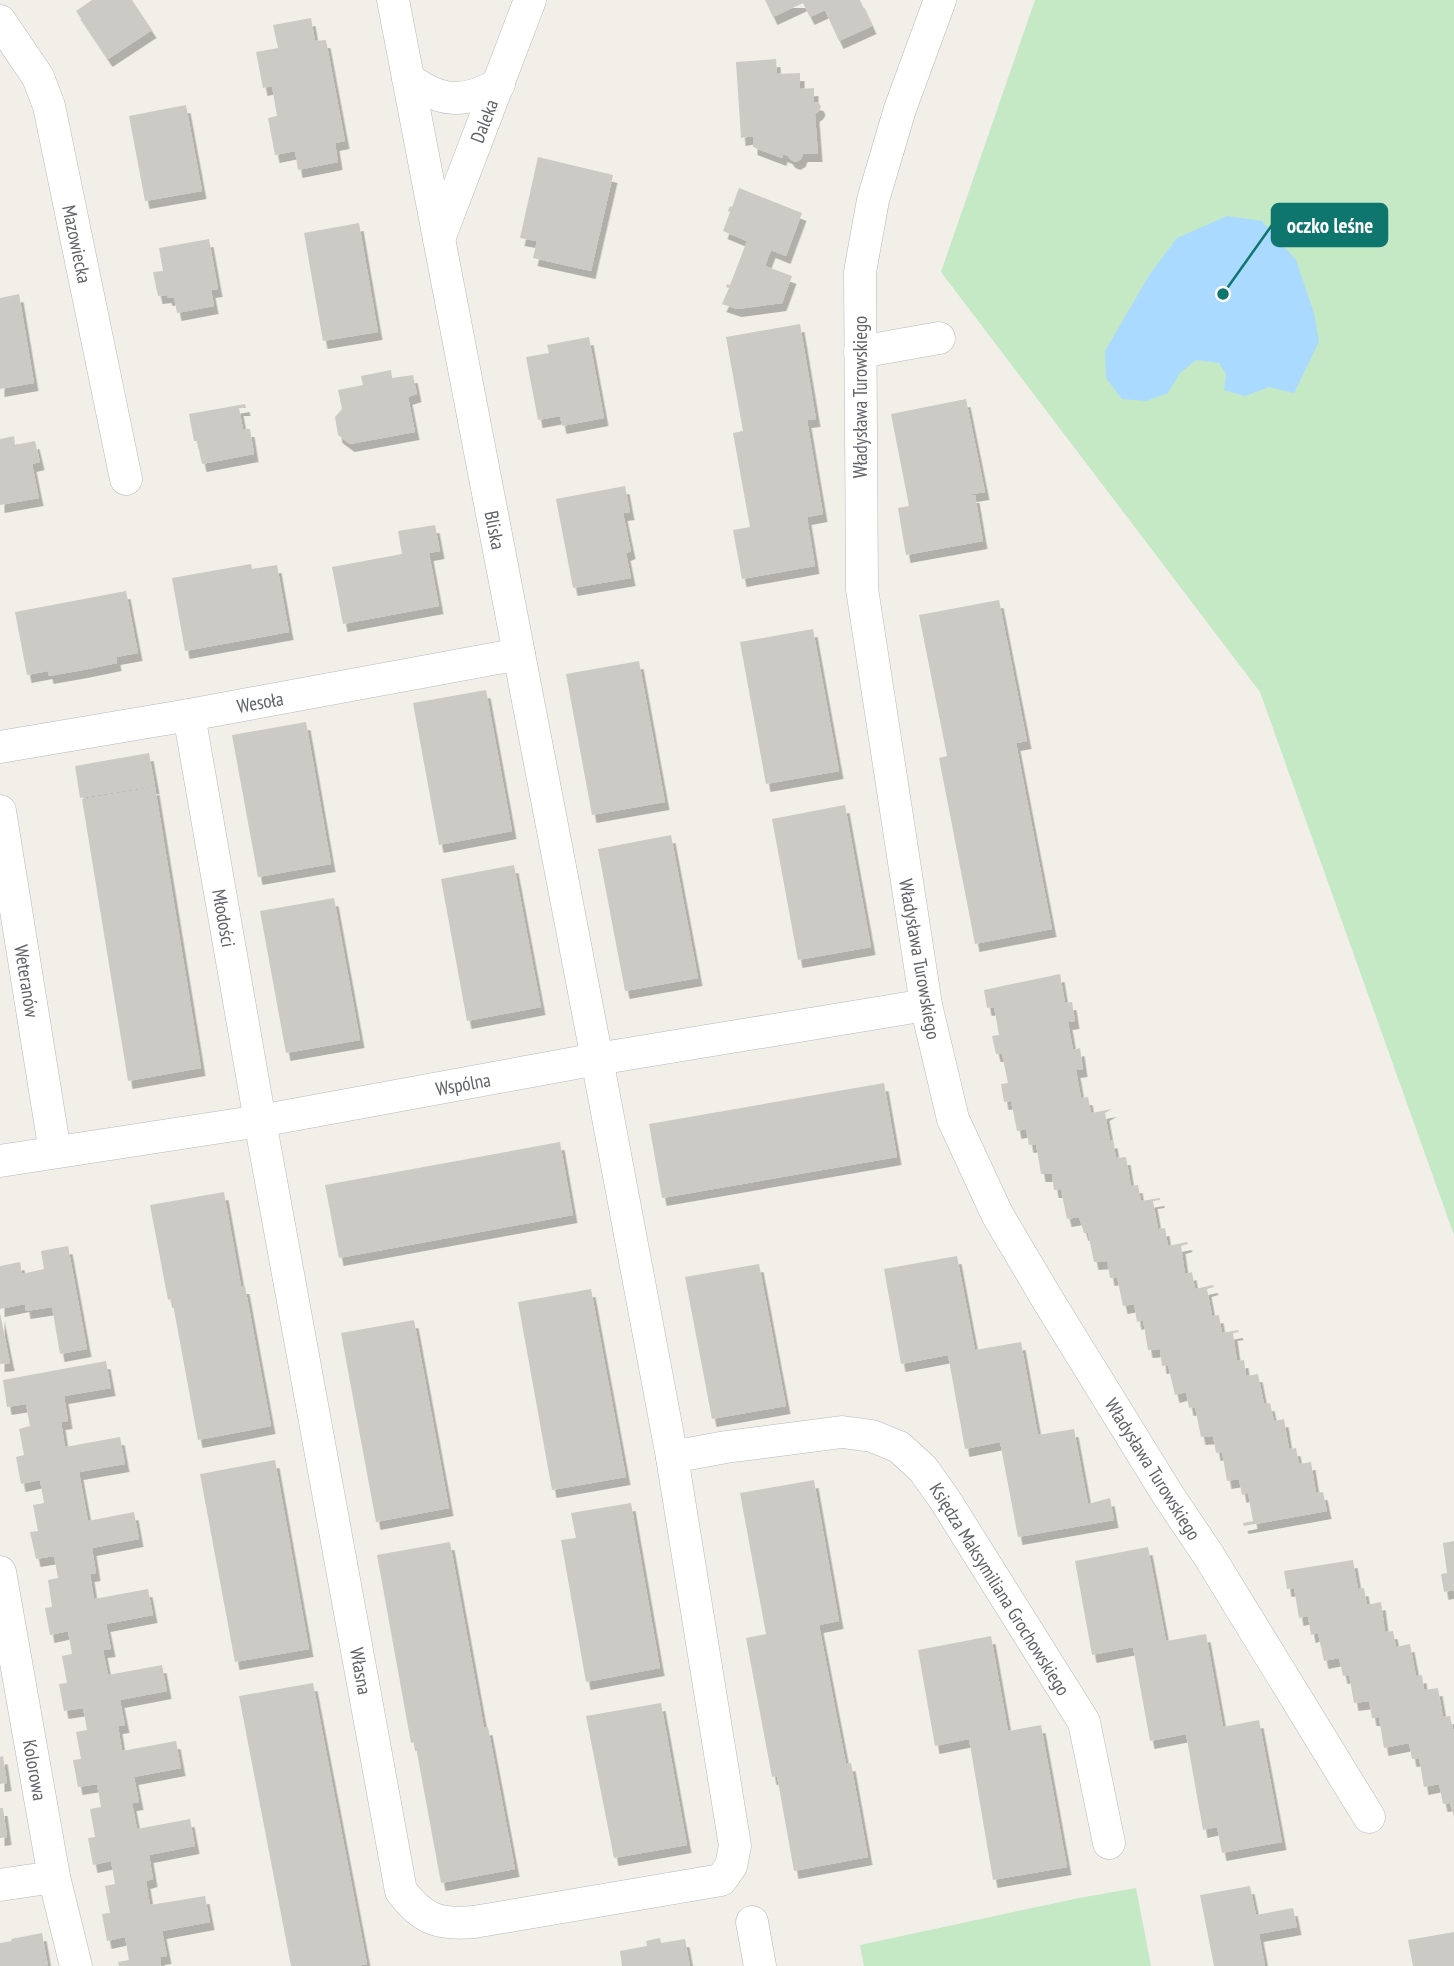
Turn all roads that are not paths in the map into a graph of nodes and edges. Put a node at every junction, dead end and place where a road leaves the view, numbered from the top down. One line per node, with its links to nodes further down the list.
1 (393, 0): 5 (street, Bliska)
2 (530, 0): 6 (street, Daleka)
3 (940, 0): 9 (street, Władysława Turowskiego)
4 (0, 21): 10 (street, Mazowiecka)
5 (408, 78): 6 (street); 7 (street, Bliska)
6 (499, 84): 7 (street, Daleka)
7 (438, 241): 11 (street, Bliska)
8 (939, 338): 9 (street)
9 (860, 352): 15 (street, Władysława Turowskiego)
10 (126, 479)
11 (519, 654): 12 (street, Wesoła); 16 (street, Bliska)
12 (189, 715): 13 (street, Wesoła); 17 (street, Młodości)
13 (0, 747)
14 (0, 811): 18 (street, Weteranów)
15 (926, 1005): 16 (street, Wspólna); 22 (street, Władysława Turowskiego)
16 (597, 1059): 17 (street, Wspólna); 20 (street)
17 (260, 1121): 18 (street, Wspólna); 20 (street, Własna)
18 (55, 1152): 19 (street, Wspólna)
19 (0, 1161)
20 (672, 1457): 23 (street, Księdza Maksymiliana Grochowskiego)
21 (0, 1572): 24 (street, Kolorowa)
22 (1369, 1817)
23 (1109, 1843)
24 (54, 1877): 25 (street); 27 (street, Kolorowa)
25 (0, 1885)
26 (752, 1922): 28 (street)
27 (76, 1966)
28 (760, 1966)

